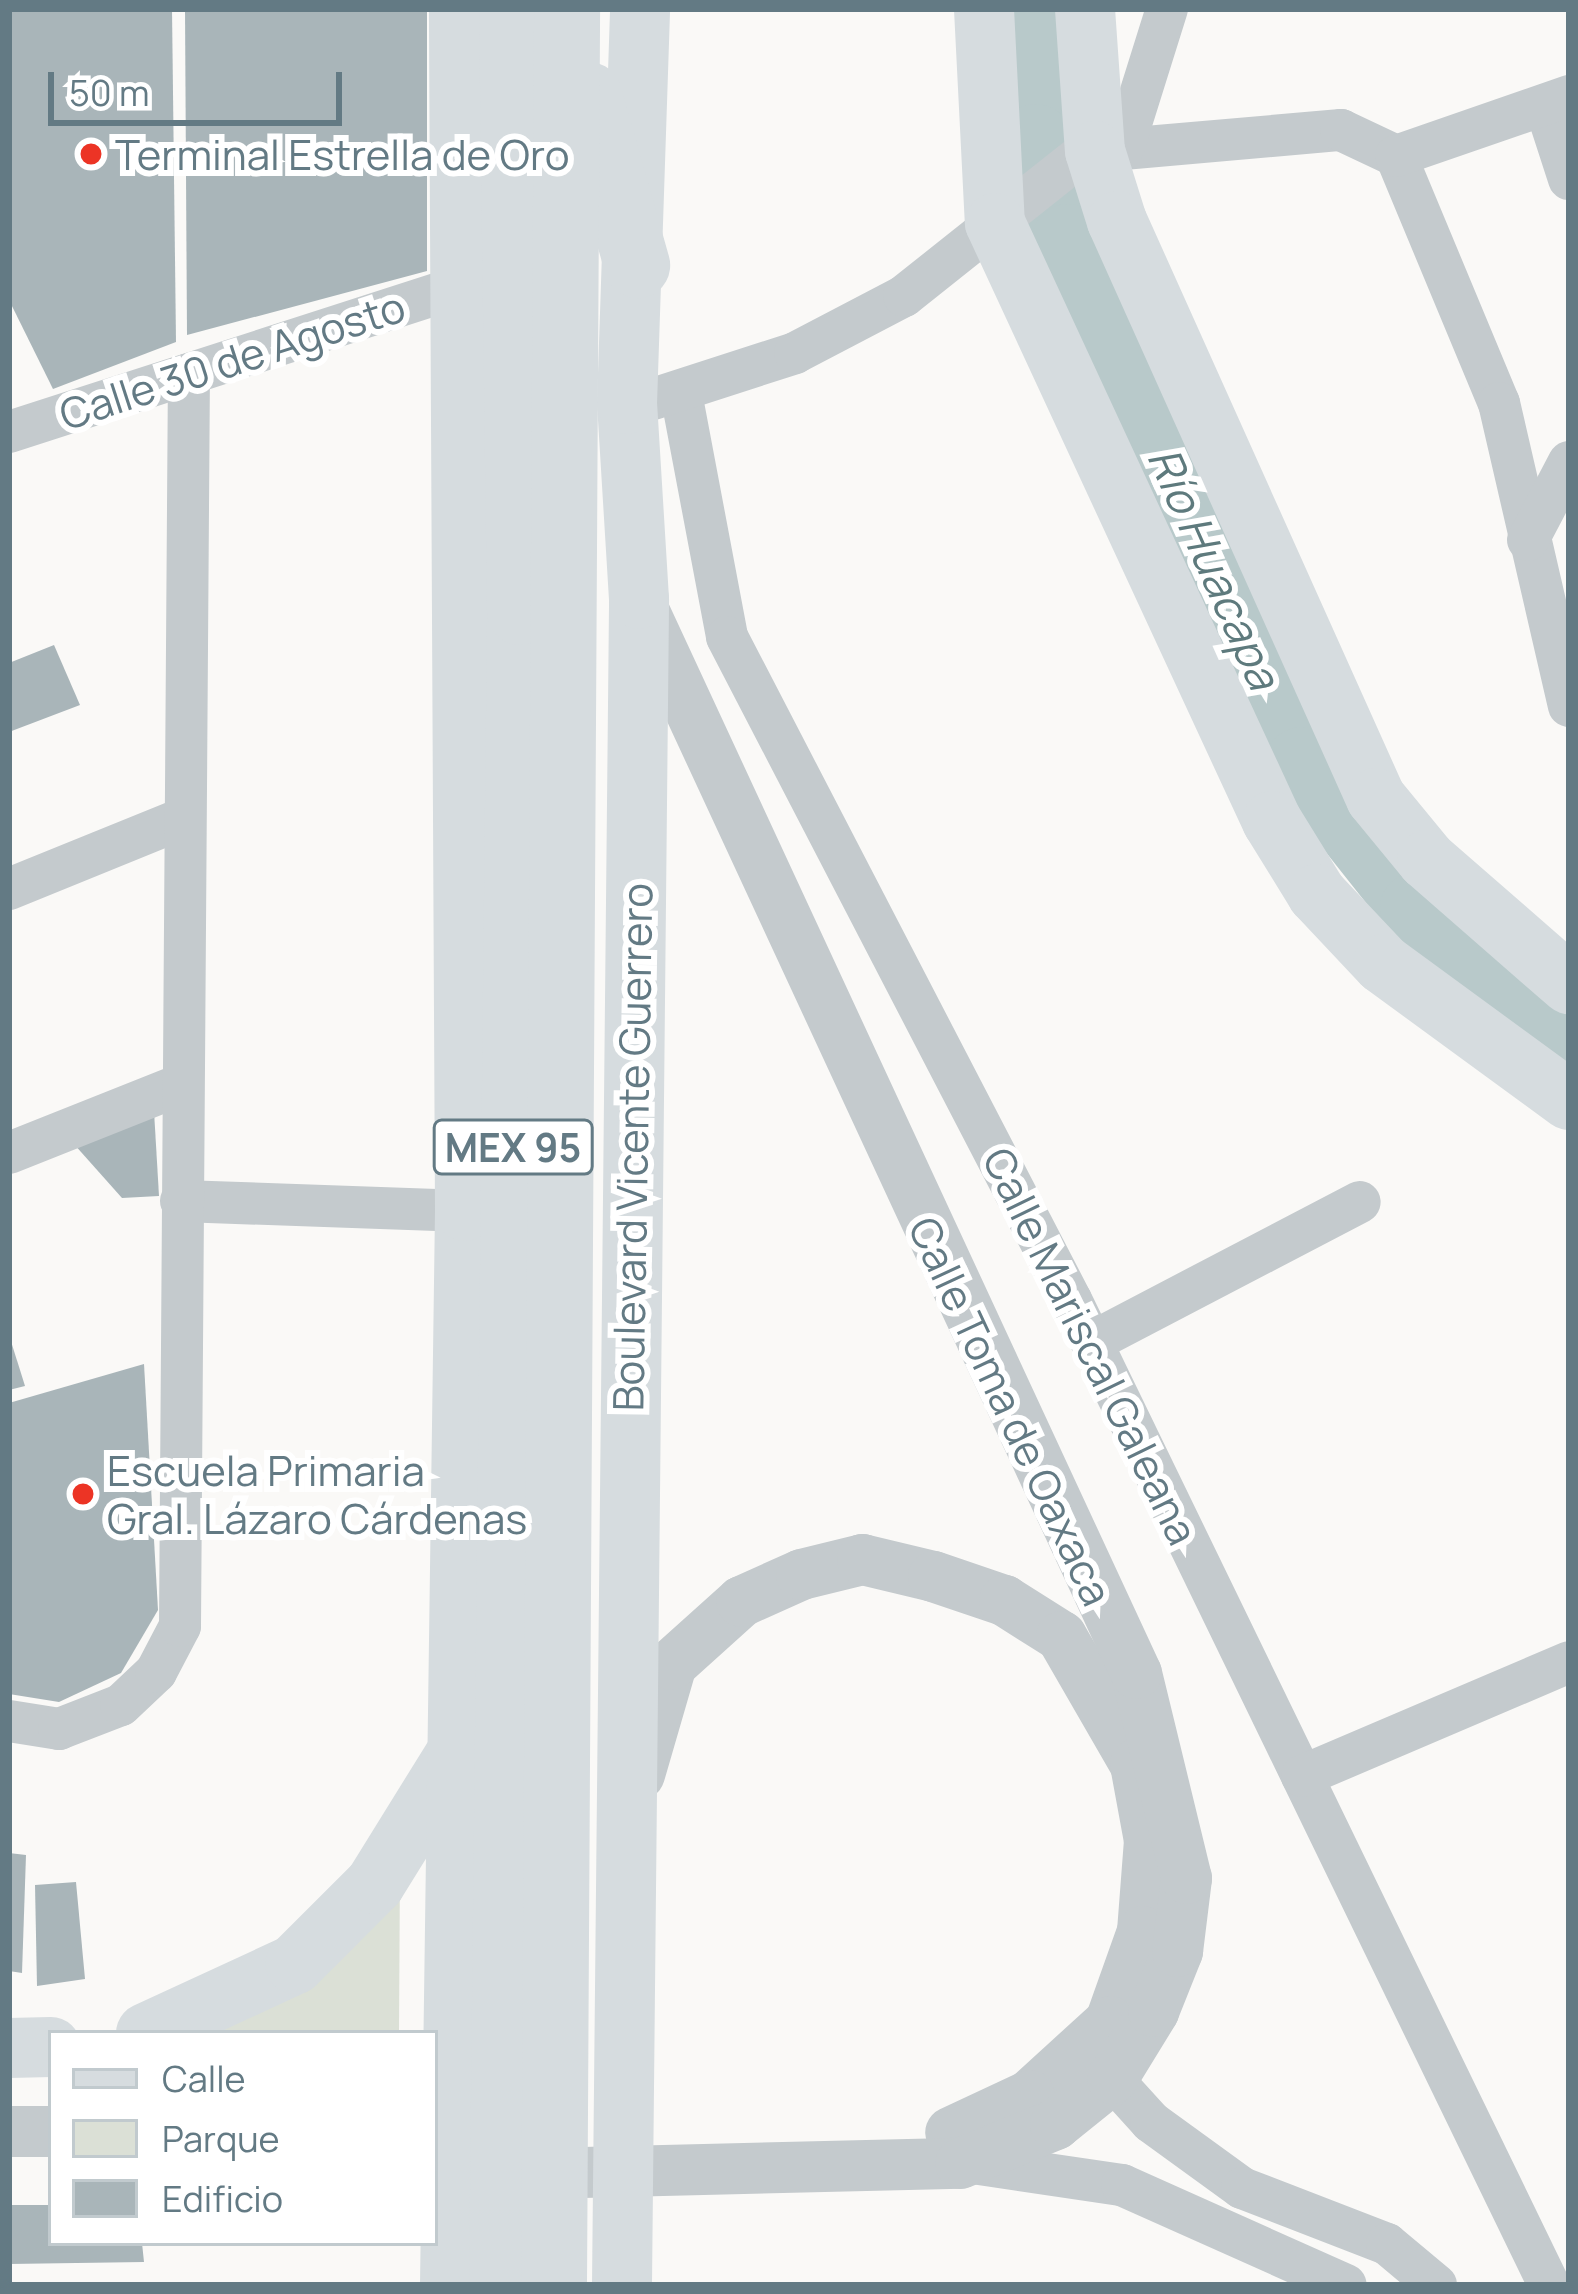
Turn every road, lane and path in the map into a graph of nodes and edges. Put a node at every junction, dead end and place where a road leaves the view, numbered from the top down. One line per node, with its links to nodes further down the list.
1 (460, 9): 13 (main road)
2 (640, 9): 12 (main road, Boulevard Vicente Guerrero)
3 (984, 9): 11 (main road)
4 (1085, 9): 8 (main road)
5 (1167, 9): 8 (street)
6 (548, 11): 12 (highway); 49 (highway, MEX 95); 50 (highway, Boulevard Vicente Guerrero / MEX 95)
7 (1557, 100): 9 (street); 10 (street)
8 (1099, 152): 9 (street); 11 (street); 23 (main road)
9 (1396, 156): 18 (street)
10 (1569, 179)
11 (1003, 215): 15 (street); 25 (main road)
12 (637, 265): 15 (main road, Boulevard Vicente Guerrero)
13 (454, 288): 14 (street, Calle 30 de Agosto); 29 (main road)
14 (189, 374): 16 (street, Calle 30 de Agosto); 21 (street)
15 (654, 398): 19 (main road, Boulevard Vicente Guerrero); 30 (street, Calle Mariscal Galeana)
16 (9, 432)
17 (1569, 462): 18 (street)
18 (1528, 540): 20 (street)
19 (639, 599): 35 (main road, Boulevard Vicente Guerrero); 39 (street, Calle Toma de Oaxaca)
20 (1569, 706)
21 (184, 818): 22 (street); 24 (street)
22 (9, 889)
23 (1569, 984)
24 (182, 1084): 26 (street); 27 (street)
25 (1569, 1100)
26 (9, 1153)
27 (181, 1201): 29 (street); 32 (street)
28 (1360, 1202): 30 (street)
29 (465, 1211): 33 (main road)
30 (1092, 1342): 34 (street, Calle Mariscal Galeana)
31 (1569, 1662): 34 (street)
32 (9, 1721)
33 (462, 1736): 36 (main road); 48 (main road)
34 (1302, 1776): 54 (street, Calle Mariscal Galeana)
35 (629, 1809): 39 (street, Calle Toma de Oaxaca); 51 (main road, Boulevard Vicente Guerrero)
36 (152, 2030)
37 (9, 2048): 38 (main road)
38 (48, 2048)
39 (1097, 2062): 43 (street, Calle Toma de Oaxaca); 53 (street)
40 (9, 2131): 41 (street)
41 (48, 2132)
42 (438, 2139): 44 (street, Calle Toma de Oaxaca)
43 (950, 2150): 44 (street, Calle Toma de Oaxaca); 52 (street, Calle Toma de Oaxaca)
44 (679, 2158): 47 (street, Calle Toma de Oaxaca)
45 (9, 2163): 46 (street)
46 (48, 2163)
47 (438, 2170)
48 (450, 2285)
49 (502, 2285)
50 (554, 2285)
51 (622, 2285)
52 (1346, 2285)
53 (1436, 2285)
54 (1549, 2285)

